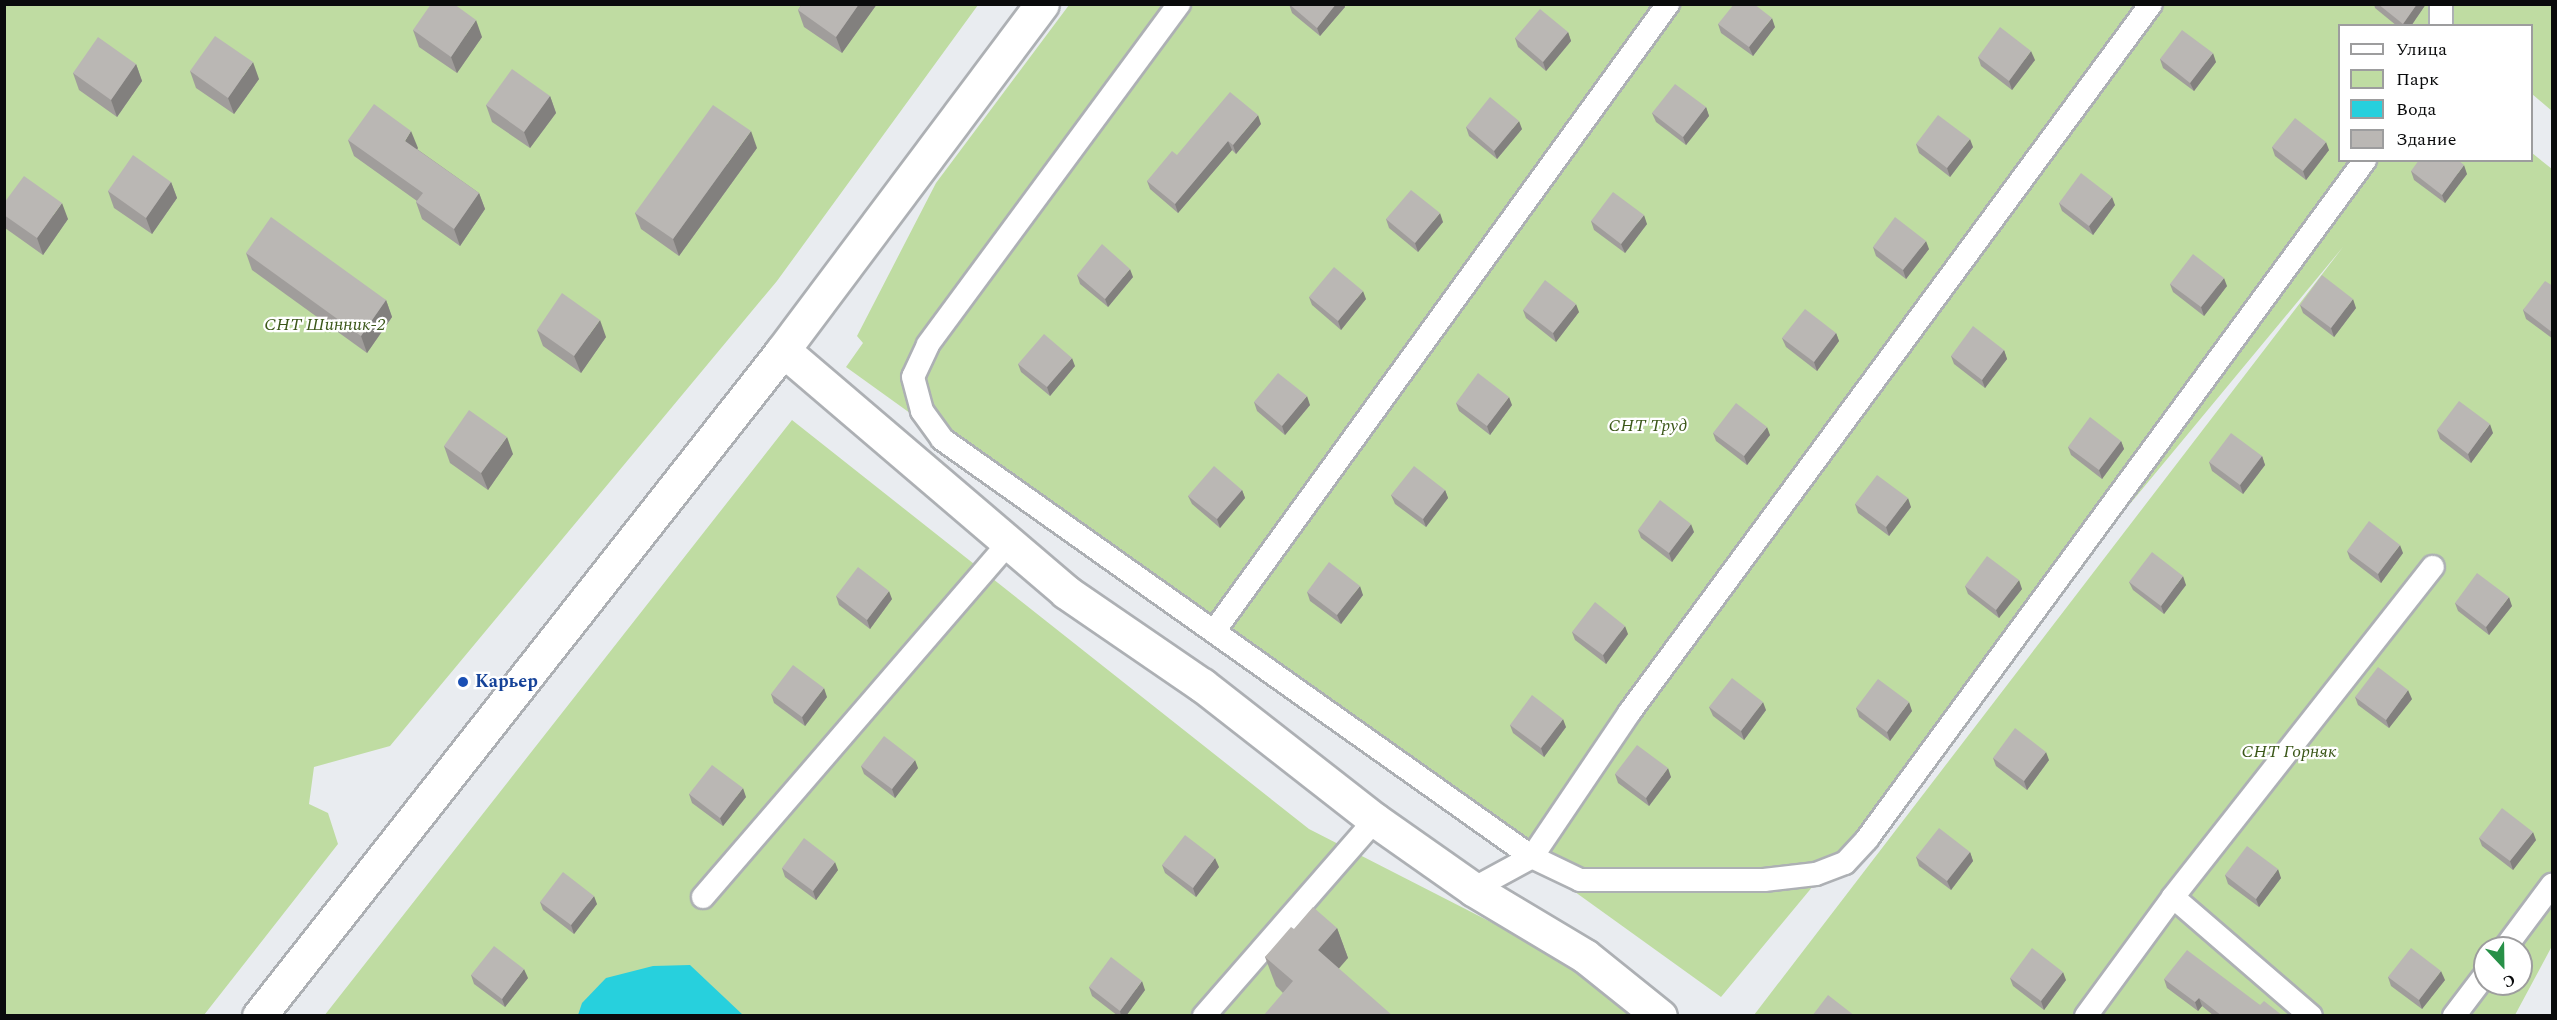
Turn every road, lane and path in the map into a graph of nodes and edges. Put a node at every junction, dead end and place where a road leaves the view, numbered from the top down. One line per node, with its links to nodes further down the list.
1 (1042, 4): 8 (street)
2 (1179, 4): 11 (lane)
3 (1668, 4): 11 (lane)
4 (2151, 4): 13 (lane)
5 (2441, 4): 6 (lane)
6 (2441, 24)
7 (2364, 162): 13 (lane)
8 (783, 350): 9 (street); 20 (street)
9 (1009, 543): 12 (street); 16 (lane)
10 (2433, 567): 17 (lane)
11 (1215, 630): 13 (lane)
12 (1374, 820): 15 (street); 21 (lane)
13 (1532, 857): 15 (lane)
14 (2553, 885): 18 (lane)
15 (1473, 889): 22 (street)
16 (703, 897)
17 (2173, 897): 23 (lane); 24 (lane)
18 (2514, 936)
19 (2473, 991): 25 (lane)
20 (259, 1016)
21 (1204, 1016)
22 (1660, 1016)
23 (2086, 1016)
24 (2311, 1016)
25 (2454, 1016)

